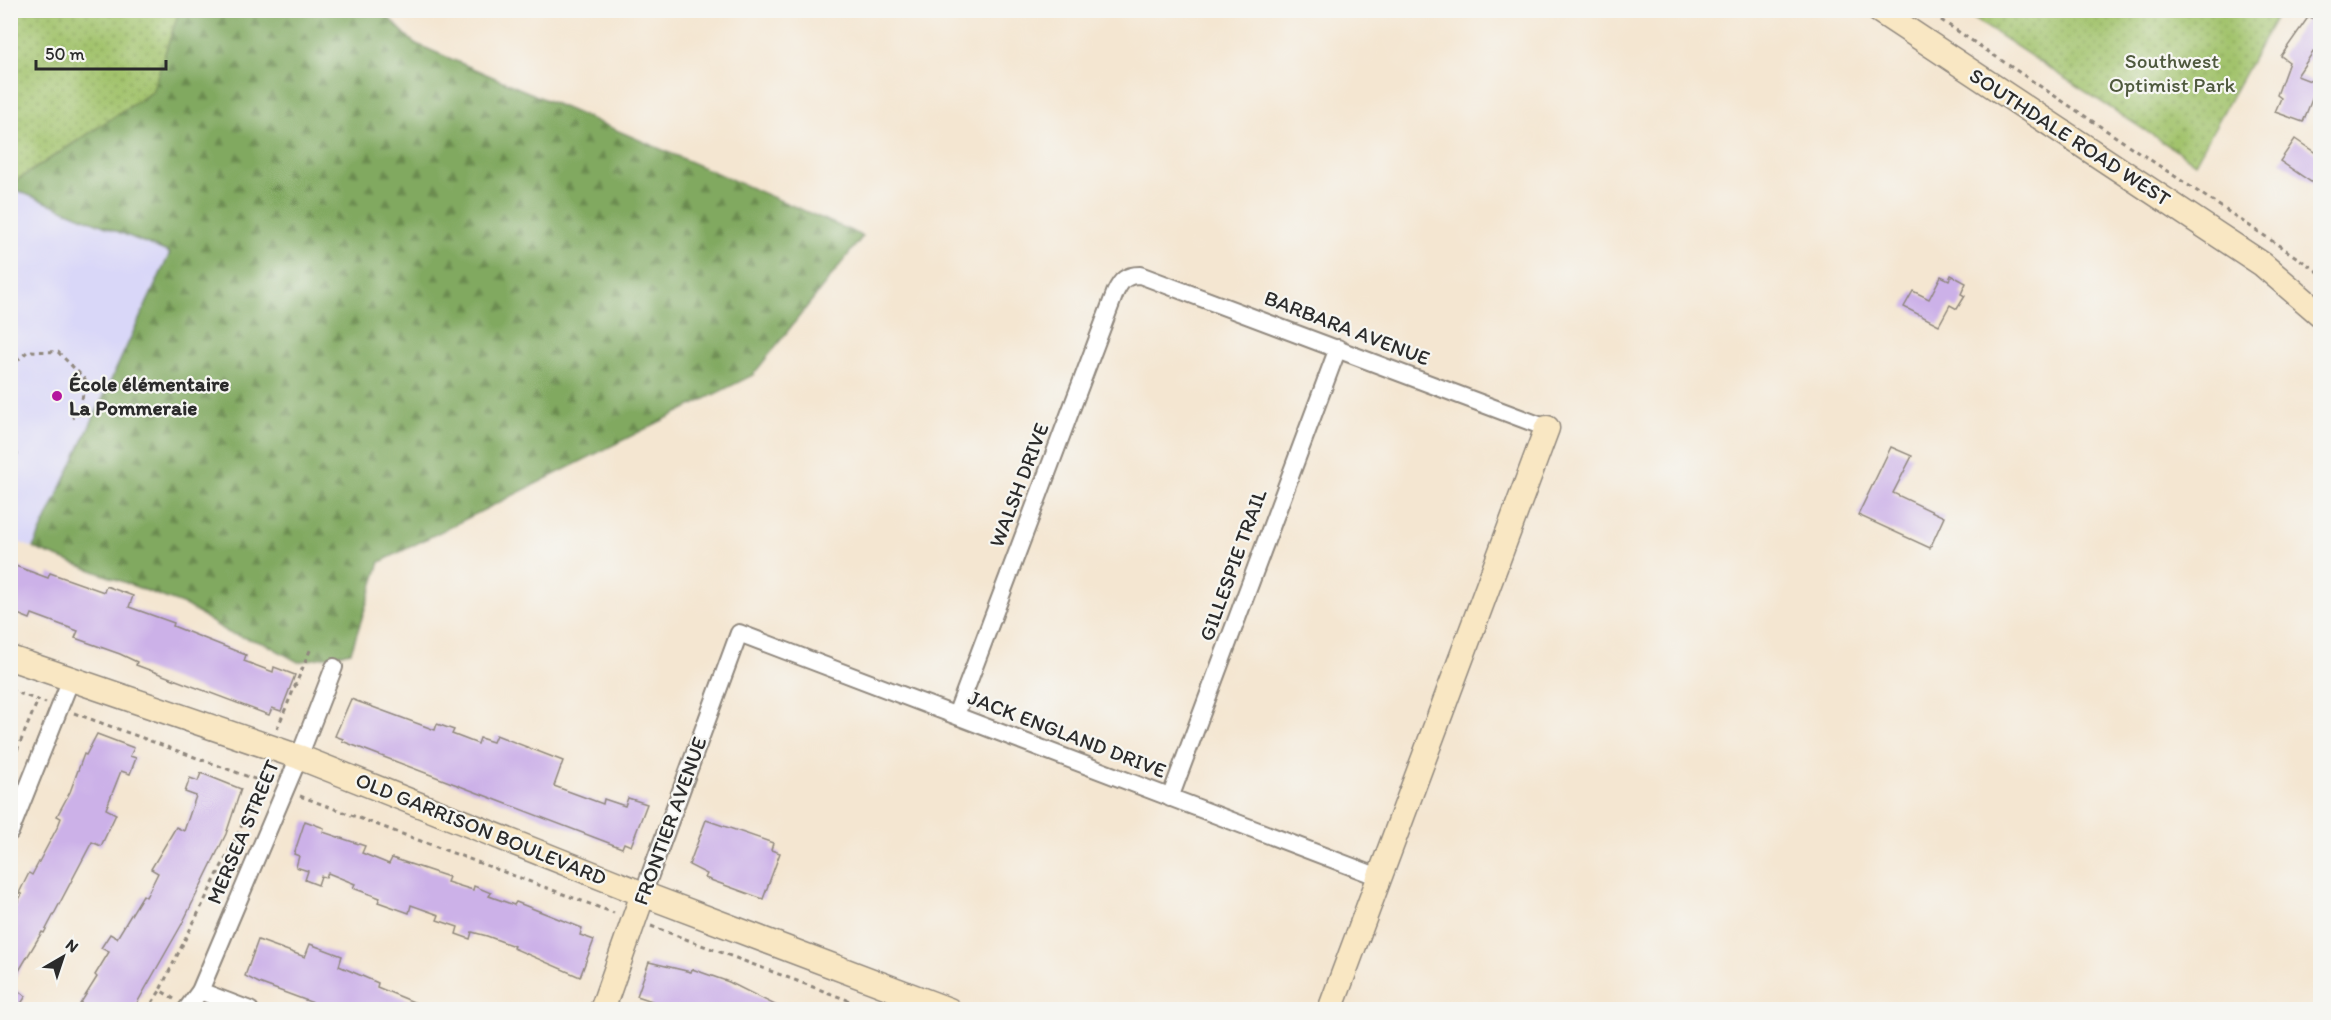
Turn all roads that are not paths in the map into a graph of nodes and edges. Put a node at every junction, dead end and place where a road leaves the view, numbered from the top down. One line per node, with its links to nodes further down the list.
1 (1878, 10): 2 (street, SOUTHDALE ROAD WEST)
2 (2262, 264): 4 (street, SOUTHDALE ROAD WEST); 5 (street, SOUTHDALE ROAD WEST)
3 (1130, 275): 6 (street, BARBARA AVENUE); 12 (street, WALSH DRIVE)
4 (2320, 292)
5 (2320, 314)
6 (1338, 348): 7 (street, BARBARA AVENUE); 14 (street, GILLESPIE TRAIL)
7 (1547, 428): 16 (street)
8 (739, 633): 12 (street, JACK ENGLAND DRIVE); 17 (street, FRONTIER AVENUE)
9 (10, 658): 11 (street, OLD GARRISON BOULEVARD)
10 (334, 667): 13 (street, MERSEA STREET)
11 (71, 679): 13 (street, OLD GARRISON BOULEVARD); 15 (street)
12 (956, 715): 14 (street, JACK ENGLAND DRIVE)
13 (299, 757): 17 (street, OLD GARRISON BOULEVARD); 18 (street, MERSEA STREET)
14 (1170, 798): 16 (street, JACK ENGLAND DRIVE)
15 (10, 832)
16 (1379, 877): 23 (street)
17 (643, 894): 21 (street, FRONTIER AVENUE); 22 (street, OLD GARRISON BOULEVARD)
18 (200, 991): 19 (street, MERSEA STREET); 20 (street)
19 (183, 1006)
20 (250, 1010)
21 (602, 1010)
22 (949, 1010)
23 (1330, 1010)

